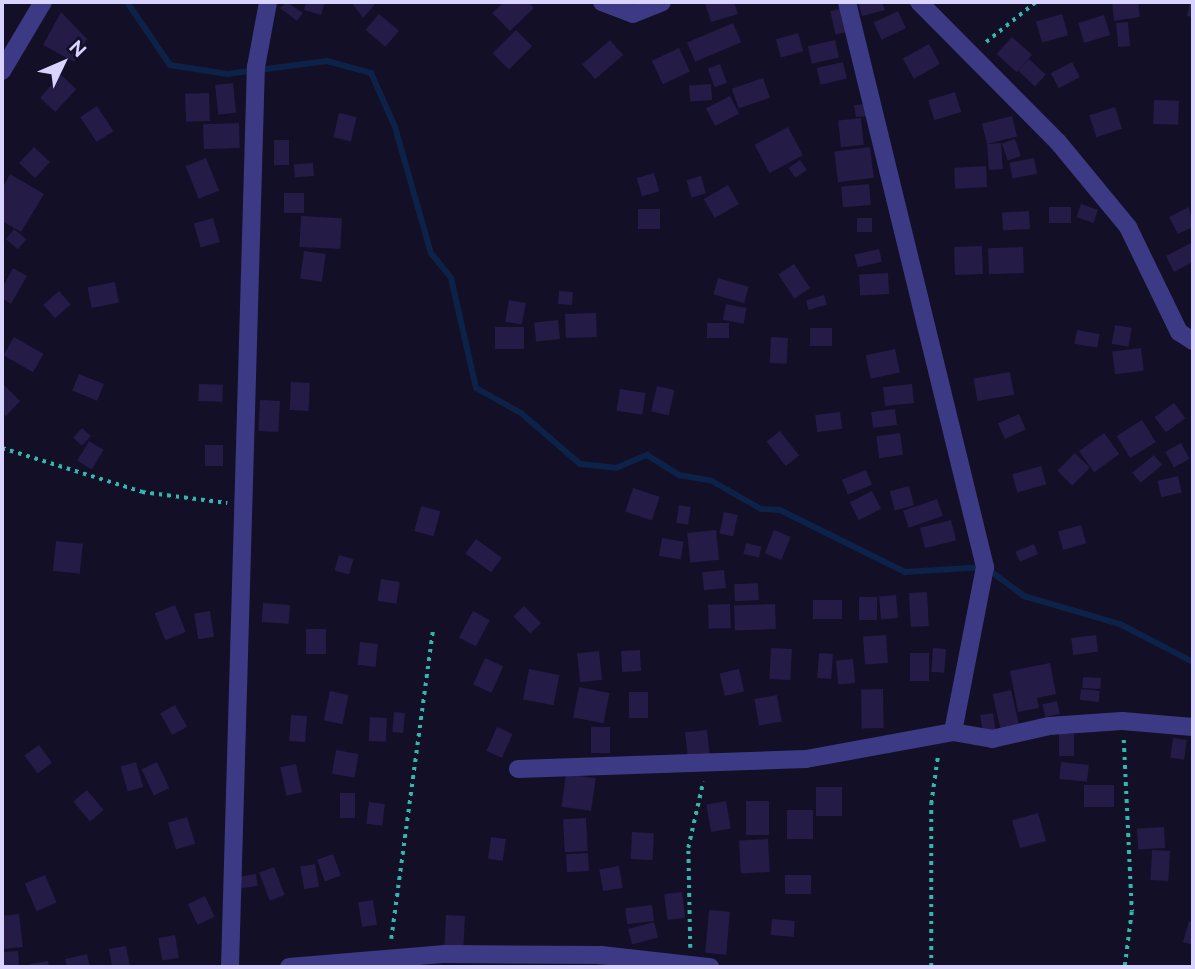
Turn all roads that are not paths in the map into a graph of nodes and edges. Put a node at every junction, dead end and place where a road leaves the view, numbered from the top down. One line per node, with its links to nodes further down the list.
1 (43, 2): 7 (street)
2 (268, 2): 12 (street)
3 (602, 2): 4 (street)
4 (662, 2)
5 (847, 2): 10 (street)
6 (919, 2): 8 (street)
7 (2, 71)
8 (1193, 341)
9 (1193, 727): 10 (street)
10 (947, 735): 11 (street)
11 (518, 769)
12 (230, 967)
13 (289, 967): 14 (street)
14 (710, 967)

